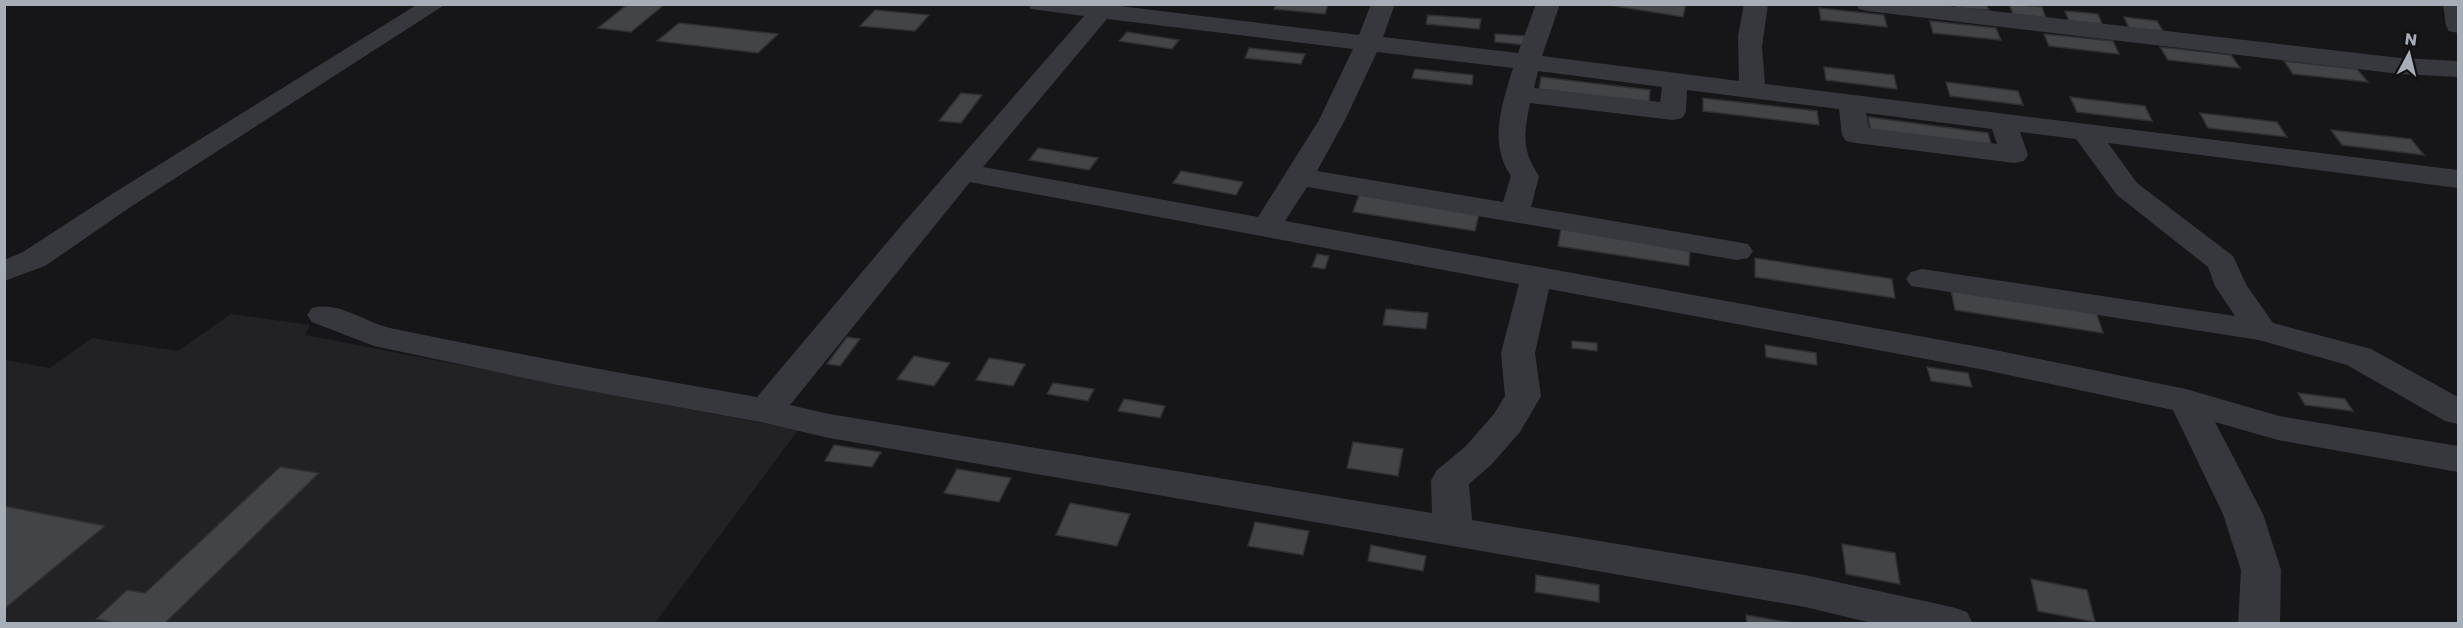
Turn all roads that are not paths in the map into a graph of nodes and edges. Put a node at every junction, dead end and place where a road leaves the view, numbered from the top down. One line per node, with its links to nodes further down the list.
1 (435, 4): 23 (street)
2 (1039, 4): 8 (street)
3 (1383, 4): 10 (street)
4 (1548, 4): 11 (street)
5 (1756, 4): 14 (street)
6 (1867, 4): 12 (street)
7 (2455, 4): 9 (street)
8 (1101, 10): 10 (street); 17 (street)
9 (2458, 26)
10 (1370, 44): 11 (street); 18 (street)
11 (1529, 62): 13 (street); 15 (street)
12 (2458, 69)
13 (1675, 80): 14 (street); 15 (street)
14 (1753, 90): 16 (street)
15 (1521, 94): 20 (street)
16 (2085, 132): 19 (street); 27 (street)
17 (964, 172): 21 (street); 29 (street)
18 (1300, 177): 20 (street); 21 (street)
19 (2458, 180)
20 (1515, 213): 22 (street)
21 (1266, 227): 24 (street)
22 (1737, 251)
23 (4, 272)
24 (1536, 278): 28 (street); 32 (street)
25 (1923, 279): 27 (street)
26 (324, 315): 29 (street)
27 (2261, 330): 30 (street)
28 (2186, 401): 31 (street); 34 (street)
29 (765, 411): 32 (street)
30 (2458, 412)
31 (2458, 459)
32 (1453, 532): 33 (street)
33 (1952, 624)
34 (2259, 624)

